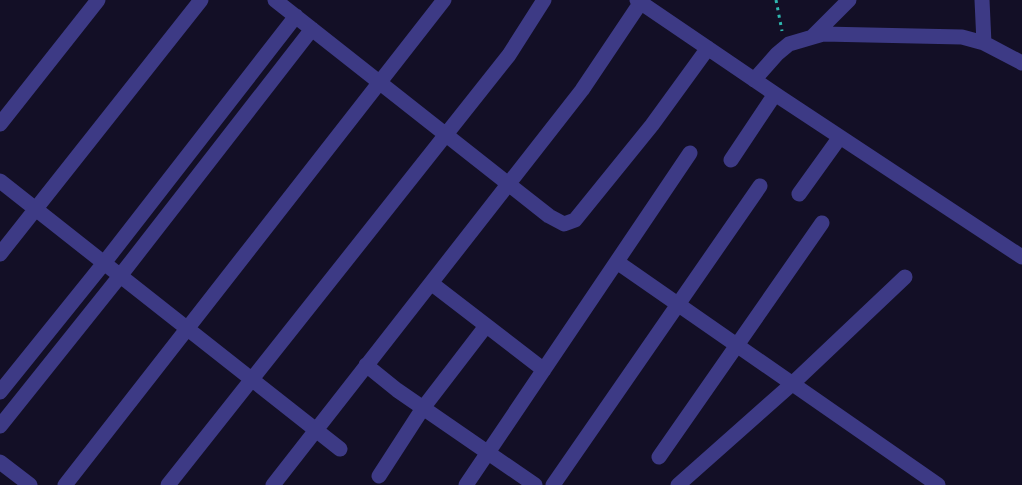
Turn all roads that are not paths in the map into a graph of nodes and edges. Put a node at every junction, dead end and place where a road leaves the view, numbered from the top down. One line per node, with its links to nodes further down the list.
1 (98, 0): 18 (street)
2 (201, 0): 29 (street)
3 (275, 0): 9 (street)
4 (444, 0): 16 (street)
5 (544, 0): 19 (street)
6 (849, 0): 11 (street)
7 (982, 0): 12 (street)
8 (639, 1): 13 (street); 26 (street)
9 (296, 16): 10 (street); 21 (street)
10 (312, 29): 16 (street); 24 (street)
11 (813, 36): 12 (street); 15 (street)
12 (984, 43): 14 (street)
13 (708, 48): 15 (street); 26 (street)
14 (1022, 63)
15 (754, 80): 17 (street)
16 (380, 82): 19 (street); 40 (street)
17 (775, 94): 20 (street); 23 (street)
18 (0, 124)
19 (445, 134): 26 (street); 44 (street)
20 (840, 136): 28 (street); 32 (street)
21 (190, 152): 24 (street); 34 (street)
22 (690, 153): 33 (street)
23 (731, 160)
24 (207, 164): 35 (street)
25 (0, 180): 29 (street)
26 (509, 185): 37 (street)
27 (760, 186): 38 (street)
28 (798, 194)
29 (36, 209): 31 (street); 34 (street)
30 (822, 223): 41 (street)
31 (0, 254)
32 (1022, 257)
33 (617, 262): 38 (street); 43 (street)
34 (104, 263): 35 (street); 46 (street)
35 (120, 276): 40 (street); 48 (street)
36 (905, 277): 45 (street)
37 (431, 283): 39 (street); 42 (street)
38 (678, 304): 41 (street); 61 (street)
39 (486, 326): 43 (street); 47 (street)
40 (187, 329): 44 (street); 56 (street)
41 (738, 346): 45 (street); 52 (street)
42 (366, 365): 47 (street); 49 (street)
43 (544, 370): 51 (street)
44 (251, 380): 49 (street); 57 (street)
45 (792, 384): 62 (street); 63 (street)
46 (0, 392)
47 (423, 408): 51 (street); 54 (street)
48 (0, 426)
49 (315, 430): 50 (street); 58 (street)
50 (340, 450)
51 (488, 453): 59 (street); 60 (street)
52 (659, 457)
53 (0, 462): 55 (street)
54 (379, 476)
55 (30, 485)
56 (65, 485)
57 (168, 485)
58 (273, 485)
59 (466, 485)
60 (535, 485)
61 (553, 485)
62 (678, 485)
63 (938, 485)

